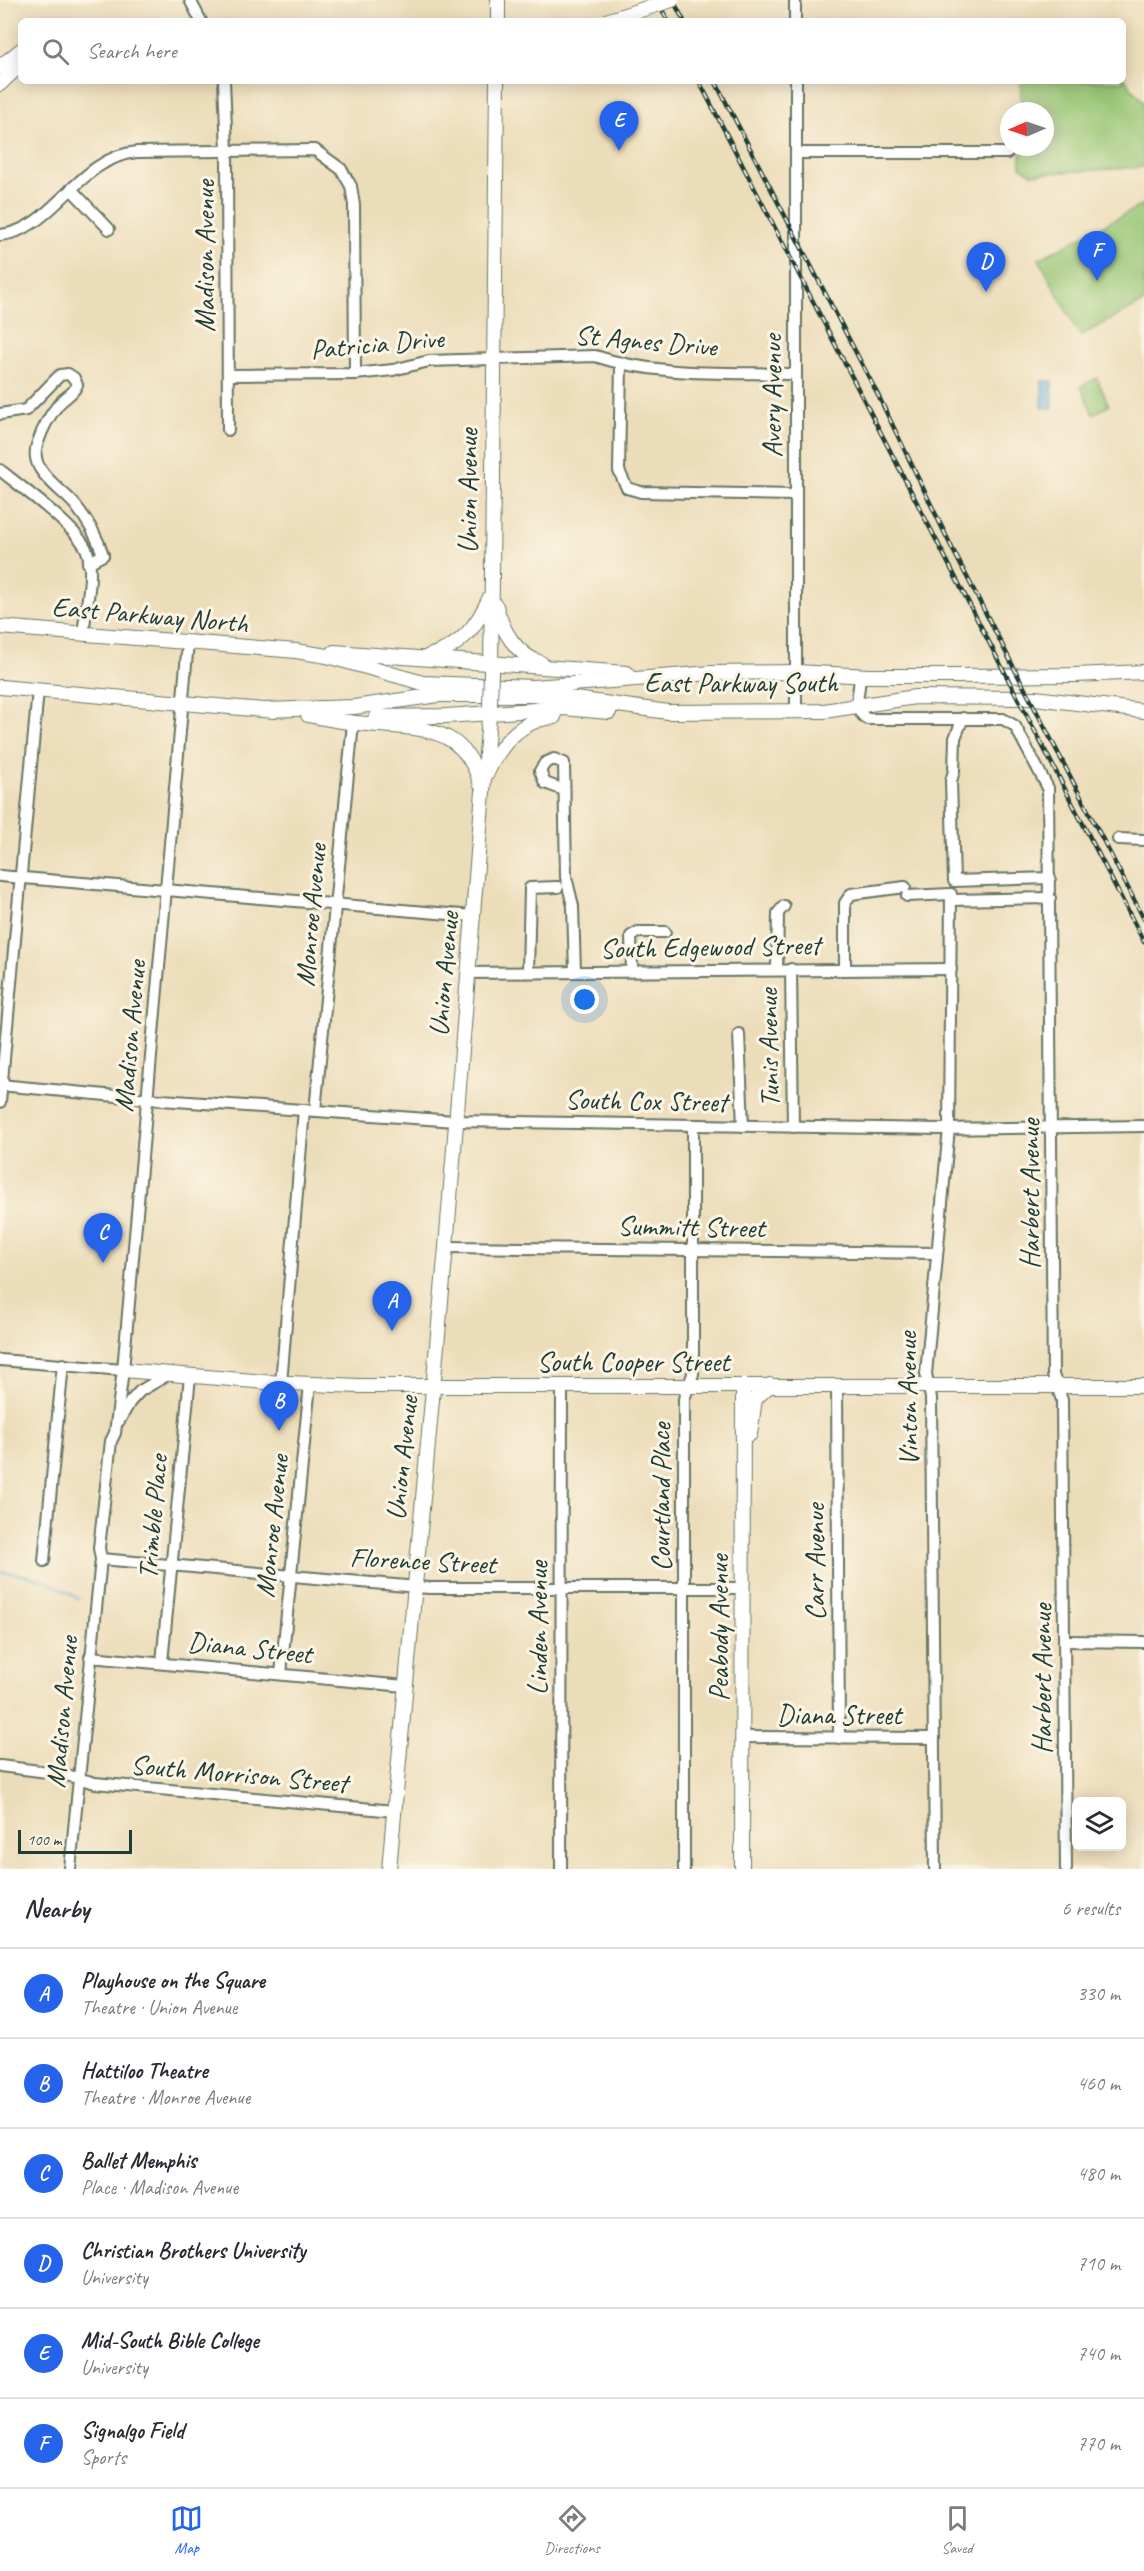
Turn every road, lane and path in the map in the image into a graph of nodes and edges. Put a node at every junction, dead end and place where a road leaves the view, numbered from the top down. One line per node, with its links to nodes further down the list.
1 (190, 0): 5 (street)
2 (498, 0): 6 (main road)
3 (672, 0): 7 (main road, bridge)
4 (795, 0): 8 (street)
5 (199, 18)
6 (498, 18)
7 (615, 18)
8 (795, 18)
9 (18, 53): 11 (main road)
10 (18, 67): 12 (main road)
11 (0, 68)
12 (0, 84)
13 (224, 84): 16 (street, Madison Avenue)
14 (497, 84): 22 (main road, Union Avenue)
15 (796, 84): 17 (street, Avery Avenue)
16 (227, 151): 19 (street); 24 (street); 26 (street, Madison Avenue)
17 (797, 153): 18 (street); 25 (street, Avery Avenue)
18 (1000, 153)
19 (71, 189): 20 (street); 21 (street)
20 (109, 230)
21 (0, 235)
22 (494, 357): 23 (street, St Agnes Drive); 24 (street, Patricia Drive); 32 (main road, Union Avenue)
23 (621, 364): 25 (street, St Agnes Drive); 30 (street)
24 (355, 374): 26 (street, Patricia Drive)
25 (795, 374): 30 (street, Avery Avenue)
26 (228, 375): 28 (street, Madison Avenue)
27 (0, 414): 31 (street)
28 (228, 430)
29 (0, 470): 31 (street)
30 (795, 495): 40 (street, Avery Avenue)
31 (88, 563): 34 (street)
32 (492, 592): 37 (main road); 38 (main road); 39 (main road, Union Avenue)
33 (0, 627): 34 (main road, East Parkway North)
34 (83, 634): 35 (main road, East Parkway North)
35 (188, 642): 36 (main road, East Parkway North); 46 (street, Madison Avenue)
36 (296, 651): 37 (main road); 42 (main road, East Parkway South)
37 (423, 658): 39 (main road)
38 (552, 667): 39 (main road); 42 (main road)
39 (491, 668): 49 (main road, Union Avenue, bridge)
40 (797, 672): 42 (main road, East Parkway South); 43 (main road, East Parkway South); 50 (street, Avery Avenue)
41 (1144, 672): 43 (main road, East Parkway South)
42 (668, 675)
43 (860, 675): 47 (street)
44 (0, 687): 45 (main road)
45 (38, 690): 46 (main road); 62 (street)
46 (183, 703): 48 (main road); 65 (street, Madison Avenue)
47 (856, 707): 50 (main road, East Parkway South); 51 (main road, East Parkway South); 55 (street, Harbert Avenue)
48 (266, 710): 52 (main road, East Parkway South); 54 (main road)
49 (489, 710): 53 (main road); 54 (main road); 57 (main road, Union Avenue)
50 (796, 711): 52 (main road, East Parkway South)
51 (1144, 711)
52 (668, 712): 53 (main road)
53 (612, 713): 57 (main road)
54 (306, 715): 56 (main road)
55 (963, 718): 63 (street, Harbert Avenue); 63 (street)
56 (353, 723): 57 (main road); 68 (street, Monroe Avenue)
57 (484, 786): 70 (main road, Union Avenue)
58 (564, 790): 78 (street)
59 (1118, 839): 60 (street)
60 (1144, 840)
61 (0, 876): 62 (street)
62 (22, 877): 65 (street); 81 (street)
63 (1050, 878): 67 (street, Harbert Avenue)
64 (558, 887): 77 (street)
65 (167, 890): 68 (street); 82 (street, Madison Avenue)
66 (951, 897): 67 (street); 72 (street); 75 (street, Vinton Avenue)
67 (1050, 898): 88 (street, Harbert Avenue)
68 (336, 903): 70 (street); 84 (street, Monroe Avenue)
69 (784, 906): 73 (street)
70 (473, 916): 79 (main road, Union Avenue)
71 (665, 932): 76 (street)
72 (845, 968): 74 (street, South Edgewood Street); 75 (street, South Edgewood Street)
73 (777, 969): 74 (street, South Edgewood Street); 76 (street, South Edgewood Street)
74 (791, 969): 90 (street, Tunis Avenue)
75 (951, 969): 91 (street, Vinton Avenue)
76 (632, 971): 78 (street, South Edgewood Street)
77 (528, 972): 78 (street, South Edgewood Street); 79 (street, South Edgewood Street)
78 (574, 972)
79 (469, 973): 85 (main road, Union Avenue)
80 (739, 1034): 87 (street)
81 (1, 1085): 82 (street, South Cox Street); 83 (street)
82 (148, 1099): 84 (street, South Cox Street); 97 (street, Madison Avenue)
83 (0, 1102)
84 (310, 1111): 85 (street, South Cox Street); 100 (street, Monroe Avenue)
85 (455, 1121): 86 (street, South Cox Street); 92 (main road, Union Avenue)
86 (693, 1126): 87 (street, South Cox Street); 93 (street, Courtland Place)
87 (743, 1126): 90 (street, South Cox Street)
88 (1053, 1126): 89 (street, South Cox Street); 91 (street, South Cox Street); 107 (street, Harbert Avenue)
89 (1144, 1126)
90 (793, 1127): 91 (street, South Cox Street)
91 (949, 1128): 94 (street, Vinton Avenue)
92 (446, 1247): 93 (street, Summitt Street); 109 (main road, Union Avenue)
93 (693, 1250): 94 (street, Summitt Street); 104 (street, Courtland Place)
94 (936, 1253): 106 (street, Vinton Avenue)
95 (0, 1359): 96 (street)
96 (63, 1364): 97 (street); 114 (street)
97 (123, 1370): 98 (main road, South Cooper Street); 111 (street, Madison Avenue)
98 (169, 1374): 99 (main road, South Cooper Street); 111 (street)
99 (190, 1376): 100 (main road, South Cooper Street); 115 (street, Trimble Place)
100 (281, 1383): 101 (main road, South Cooper Street)
101 (310, 1384): 109 (main road, South Cooper Street); 116 (street, Monroe Avenue)
102 (770, 1385): 103 (main road, South Cooper Street); 105 (main road, South Cooper Street); 112 (main road)
103 (837, 1385): 106 (main road, South Cooper Street); 128 (street, Carr Avenue)
104 (688, 1386): 105 (main road, South Cooper Street); 110 (main road, South Cooper Street); 120 (street, Courtland Place)
105 (743, 1386): 112 (main road, Peabody Avenue)
106 (928, 1386): 107 (main road, South Cooper Street); 129 (street, Vinton Avenue)
107 (1058, 1386): 108 (main road, South Cooper Street); 121 (street, Harbert Avenue)
108 (1144, 1386)
109 (433, 1387): 110 (main road, South Cooper Street); 117 (main road, Union Avenue)
110 (562, 1387): 119 (street, Linden Avenue)
111 (116, 1430): 113 (street, Madison Avenue)
112 (743, 1458): 118 (main road, Peabody Avenue)
113 (100, 1559): 115 (street, Florence Street); 123 (street, Madison Avenue)
114 (44, 1560)
115 (172, 1566): 116 (street, Florence Street); 124 (street, Trimble Place)
116 (290, 1576): 117 (street, Florence Street); 125 (street, Monroe Avenue)
117 (415, 1586): 119 (street, Florence Street); 126 (main road, Union Avenue)
118 (743, 1588): 120 (street, Florence Street); 127 (main road, Peabody Avenue)
119 (561, 1589): 120 (street, Florence Street); 135 (street, Linden Avenue)
120 (684, 1589): 136 (street, Courtland Place)
121 (1065, 1641): 122 (street); 139 (street, Harbert Avenue)
122 (1144, 1642)
123 (90, 1657): 124 (street, Diana Street); 131 (street, Madison Avenue)
124 (162, 1662): 125 (street, Diana Street)
125 (281, 1674): 126 (street, Diana Street)
126 (405, 1686): 132 (main road, Union Avenue)
127 (744, 1737): 128 (street, Diana Street); 137 (main road, Peabody Avenue)
128 (838, 1738): 129 (street, Diana Street)
129 (934, 1738): 138 (street, Vinton Avenue)
130 (0, 1766): 131 (street, South Morrison Street)
131 (80, 1779): 132 (street, South Morrison Street); 133 (street, Madison Avenue)
132 (394, 1810): 134 (main road, Union Avenue)
133 (70, 1869)
134 (389, 1869)
135 (561, 1869)
136 (684, 1869)
137 (742, 1869)
138 (935, 1869)
139 (1065, 1869)

